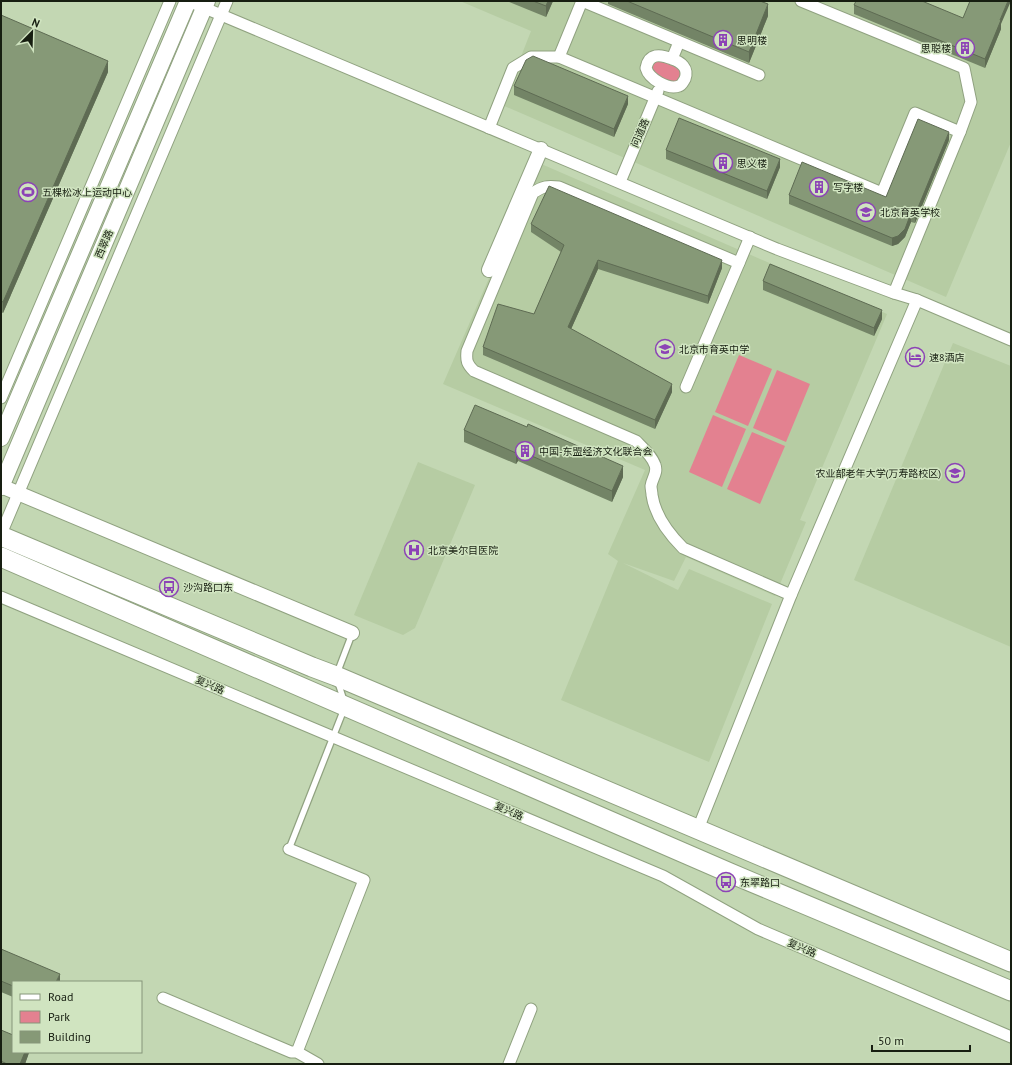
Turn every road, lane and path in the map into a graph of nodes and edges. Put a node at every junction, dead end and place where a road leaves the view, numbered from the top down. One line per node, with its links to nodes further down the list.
1 (170, 1): 25 (street)
2 (188, 1): 6 (street); 26 (main road, 西翠路)
3 (227, 1): 7 (street)
4 (582, 1): 8 (street); 9 (street)
5 (800, 1): 15 (street)
6 (205, 4): 7 (street); 27 (main road, 西翠路)
7 (221, 14): 14 (street); 28 (street)
8 (679, 42): 10 (street); 11 (street)
9 (559, 57): 13 (street); 14 (street)
10 (672, 59): 12 (street); 12 (street)
11 (759, 75)
12 (661, 83): 13 (street, 问道路)
13 (655, 97): 15 (street); 17 (street, 问道路)
14 (489, 128): 16 (street)
15 (960, 132): 21 (street)
16 (541, 149): 17 (street); 20 (street)
17 (620, 182): 18 (street)
18 (750, 237): 19 (street); 21 (street)
19 (739, 263): 24 (street); 31 (street)
20 (489, 270)
21 (894, 293): 22 (street)
22 (917, 300): 23 (street); 31 (street)
23 (1011, 340)
24 (686, 387)
25 (1, 398)
26 (1, 438)
27 (1, 486): 28 (street)
28 (18, 493): 29 (street); 33 (street)
29 (1, 535): 34 (highway)
30 (1, 557): 35 (highway)
31 (791, 595): 37 (street)
32 (1, 597): 36 (street, 复兴路)
33 (352, 633): 34 (lane)
34 (336, 676): 35 (lane); 37 (highway)
35 (345, 707): 36 (lane); 40 (highway)
36 (334, 738): 38 (lane); 43 (street, 复兴路)
37 (698, 829): 39 (highway)
38 (289, 849): 44 (street)
39 (1011, 962)
40 (1011, 991)
41 (163, 998): 44 (street)
42 (531, 1010): 46 (street)
43 (1011, 1037)
44 (297, 1052): 45 (street)
45 (318, 1064)
46 (509, 1064)

